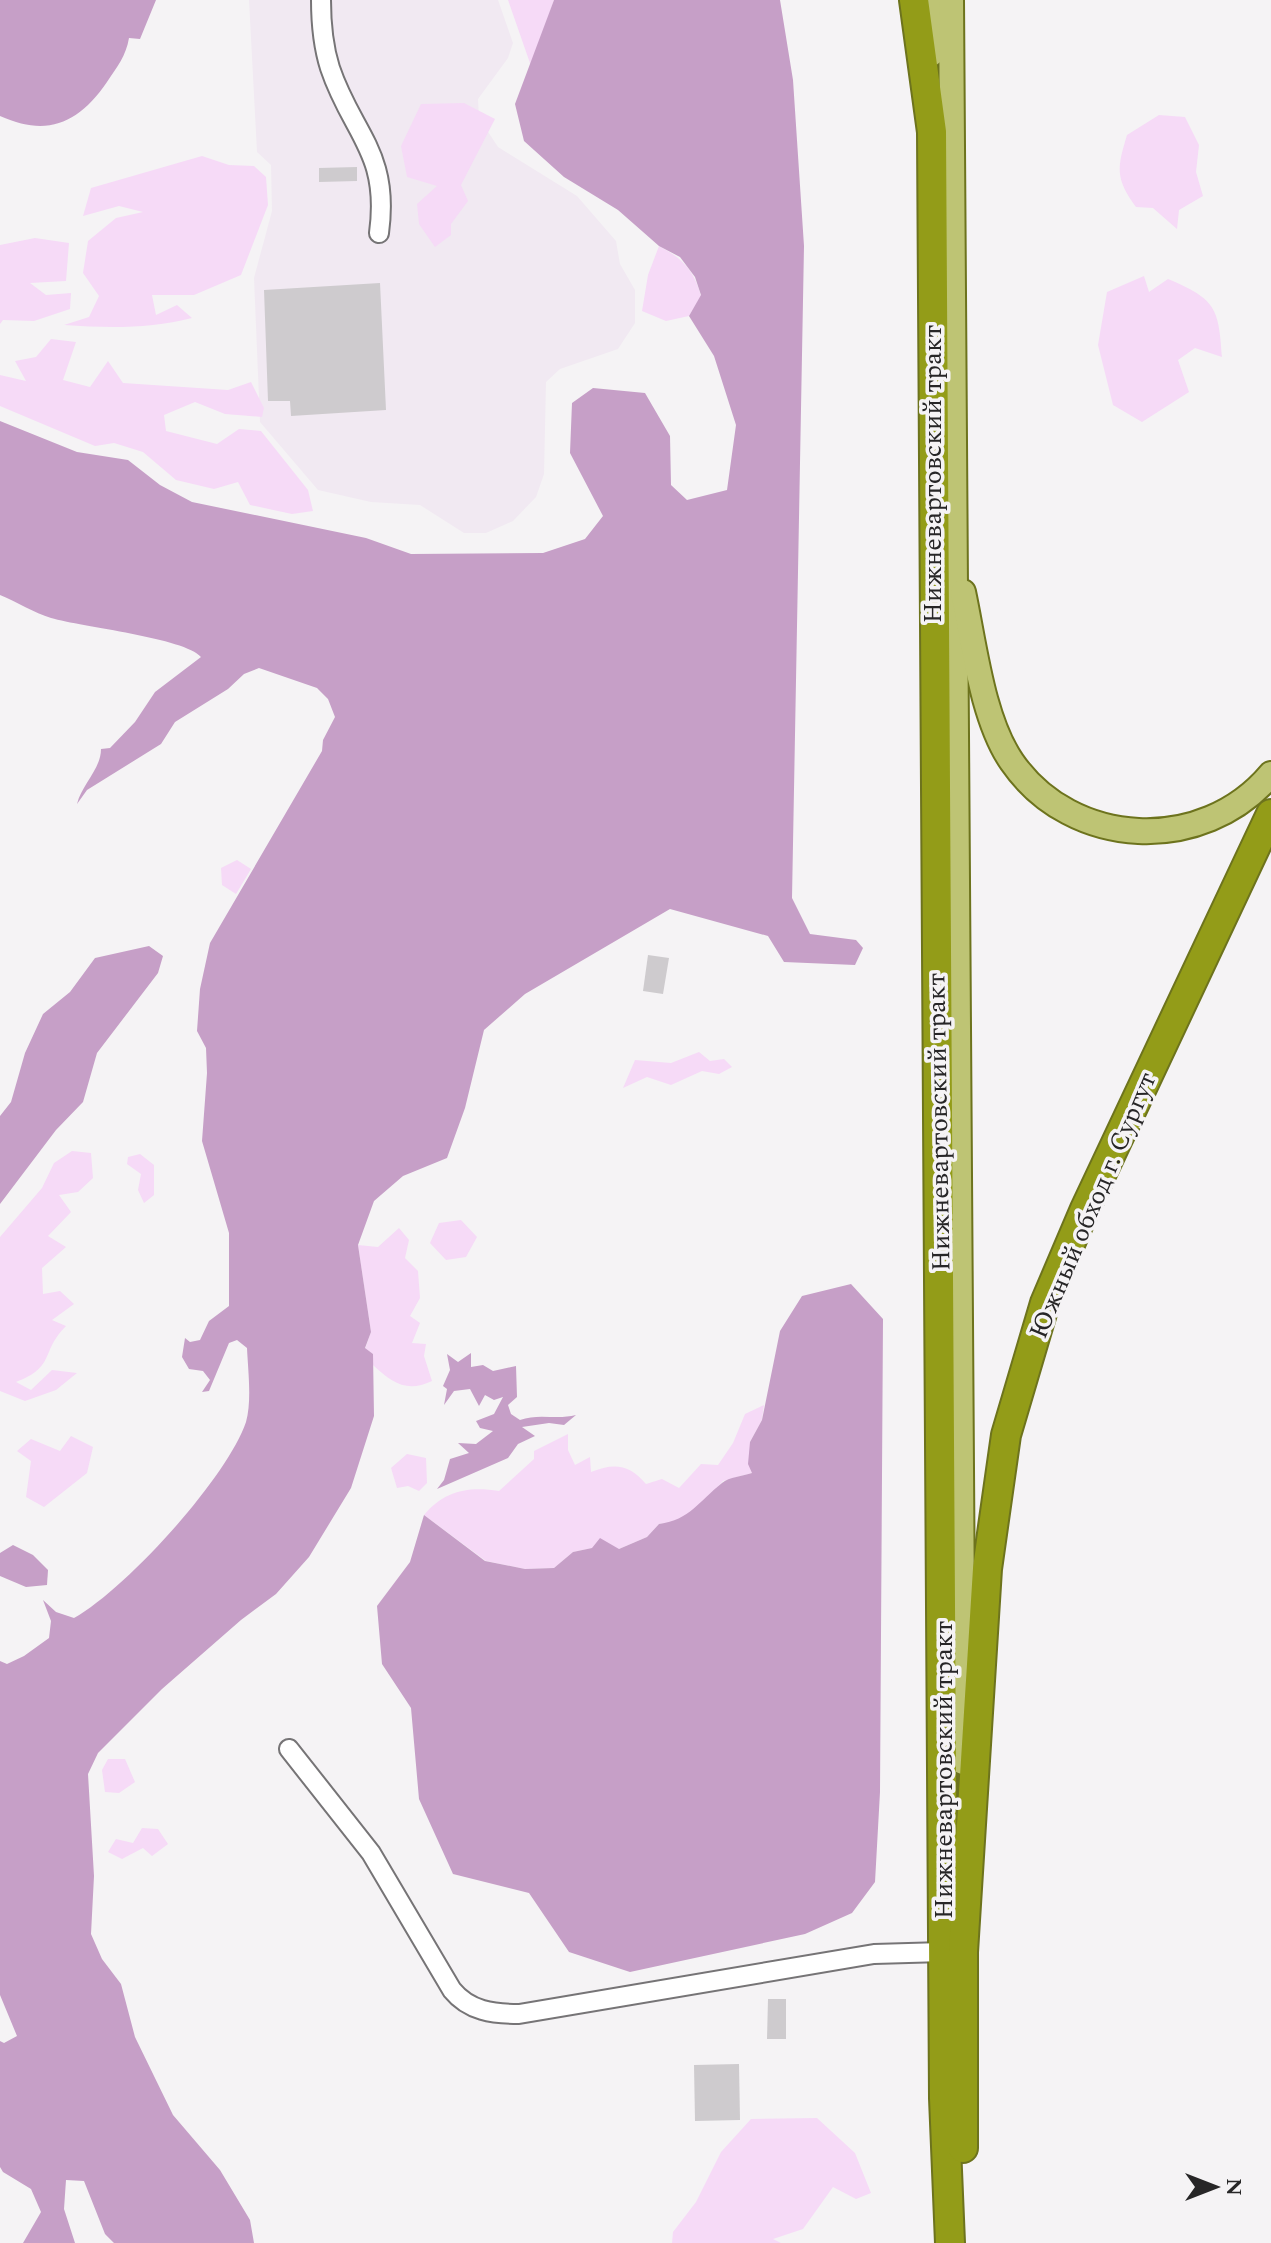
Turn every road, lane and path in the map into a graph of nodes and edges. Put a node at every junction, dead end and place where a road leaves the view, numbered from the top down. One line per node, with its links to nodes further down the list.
1 (321, 0): 6 (lane)
2 (914, 0): 5 (highway)
3 (931, 0): 5 (main road, Нижневартовский тракт)
4 (951, 0): 7 (main road, Нижневартовский тракт)
5 (932, 132): 11 (highway, Нижневартовский тракт)
6 (379, 233)
7 (952, 484): 8 (main road); 11 (main road, Нижневартовский тракт)
8 (1271, 774)
9 (1271, 814): 11 (highway, Южный обход г. Сургут)
10 (289, 1749): 11 (lane)
11 (953, 1952): 12 (highway, Нижневартовский тракт); 13 (highway, Нижневартовский тракт)
12 (950, 2243)
13 (961, 2243)

